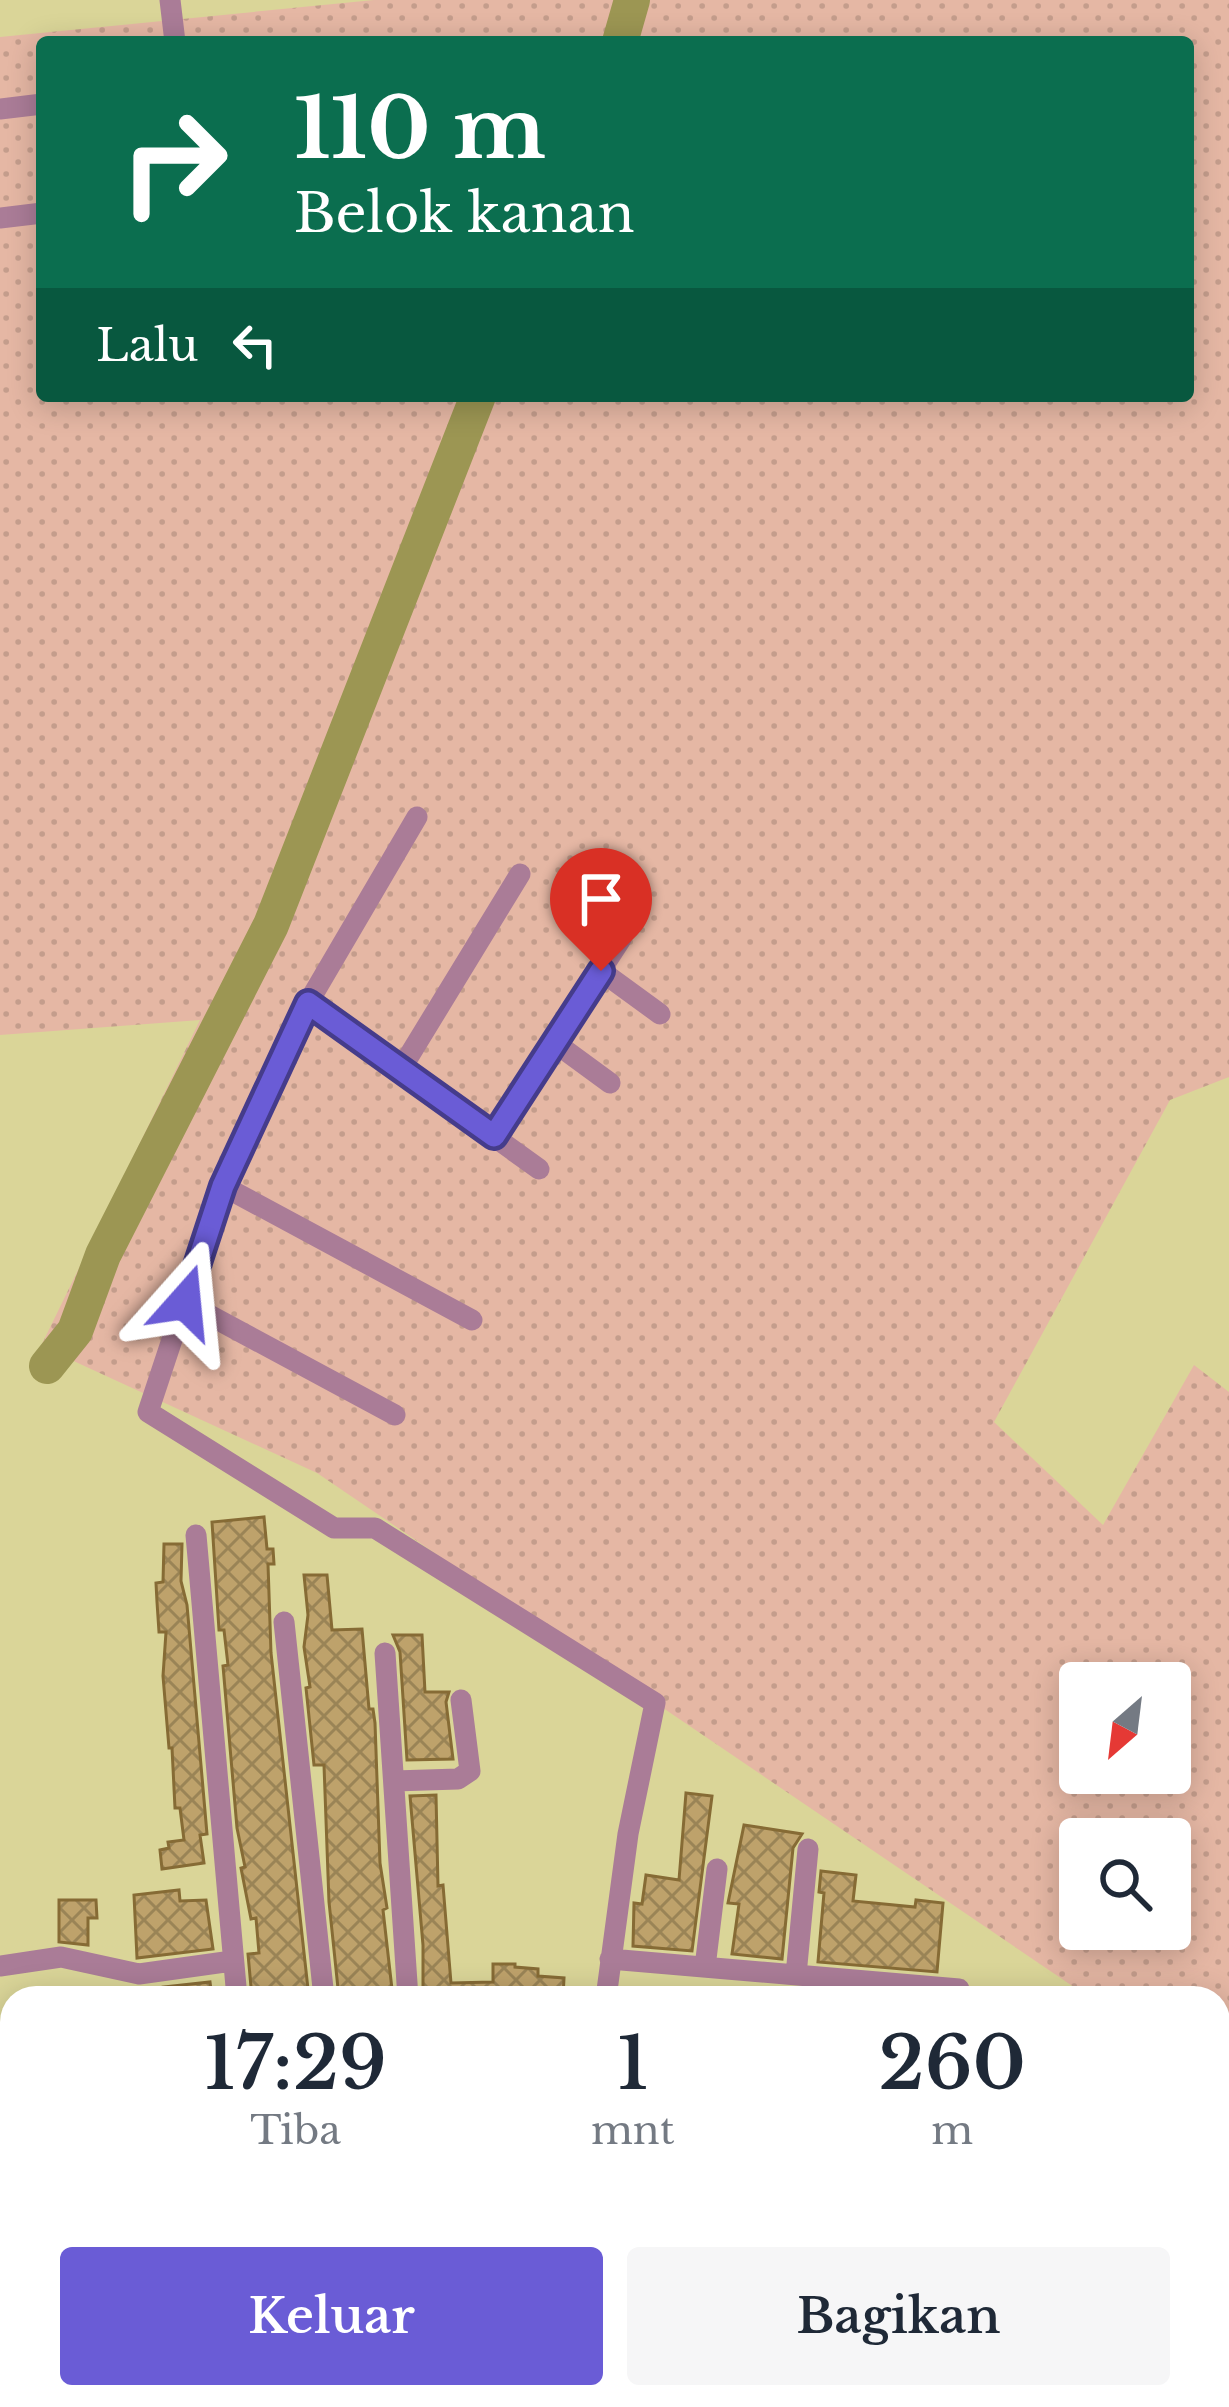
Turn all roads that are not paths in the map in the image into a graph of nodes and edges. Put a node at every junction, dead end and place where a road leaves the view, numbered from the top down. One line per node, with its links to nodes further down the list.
1 (170, 0): 2 (street)
2 (174, 36)
3 (36, 105): 4 (street)
4 (0, 109)
5 (36, 214): 6 (street)
6 (0, 218)
7 (417, 817): 11 (street)
8 (520, 874): 14 (street)
9 (621, 939): 10 (street)
10 (601, 971): 12 (street); 13 (street)
11 (308, 1003): 14 (street); 18 (street)
12 (660, 1014)
13 (554, 1042): 15 (street); 16 (street)
14 (400, 1069): 16 (street)
15 (610, 1083)
16 (494, 1136): 17 (street)
17 (539, 1169)
18 (223, 1186): 19 (street); 20 (street)
19 (185, 1302): 21 (street); 29 (street)
20 (472, 1320)
21 (394, 1414)
22 (196, 1535): 30 (street)
23 (284, 1622): 35 (street)
24 (385, 1653): 26 (street)
25 (461, 1700): 26 (street)
26 (394, 1781): 36 (street)
27 (808, 1849): 33 (street)
28 (718, 1869): 32 (street)
29 (610, 1959): 32 (street); 37 (street)
30 (232, 1961): 31 (street); 34 (street)
31 (0, 1966)
32 (705, 1967): 33 (street)
33 (796, 1975): 38 (street)
34 (235, 1986)
35 (323, 1986)
36 (407, 1986)
37 (607, 1986)
38 (924, 1986)

